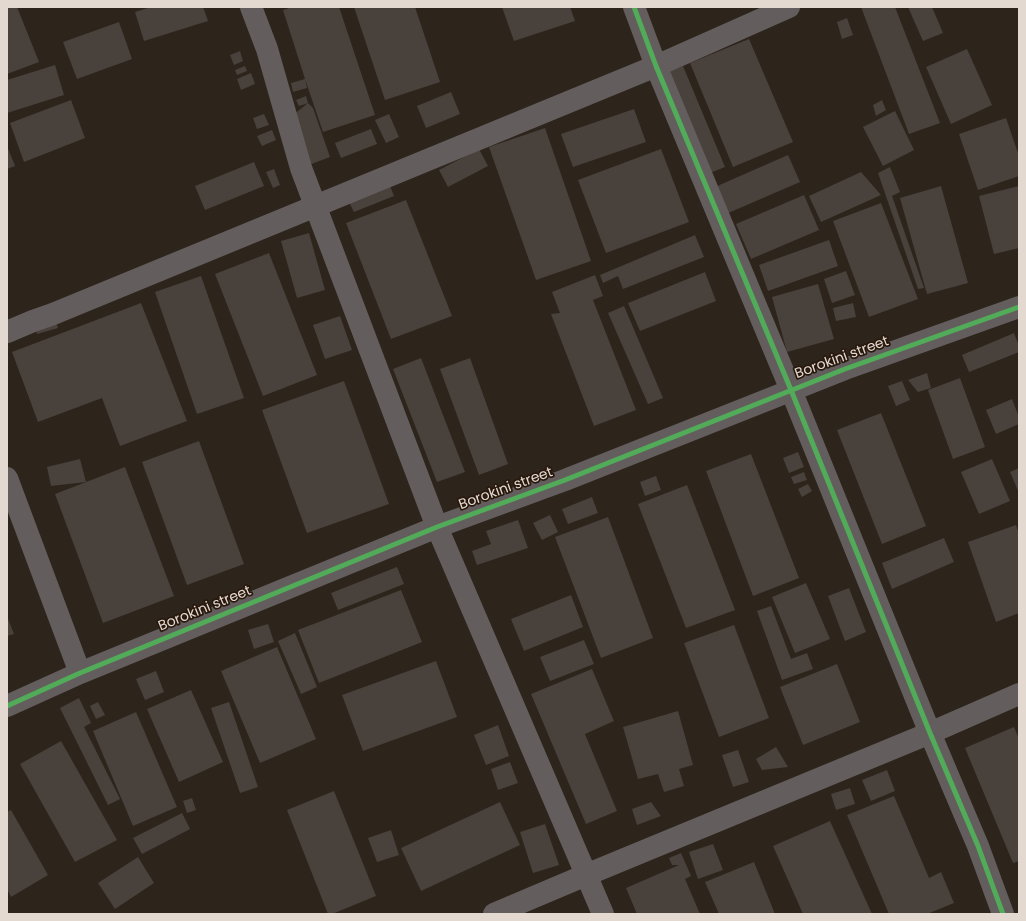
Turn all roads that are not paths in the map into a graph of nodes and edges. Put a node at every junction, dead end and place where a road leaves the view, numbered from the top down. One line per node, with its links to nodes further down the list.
1 (251, 7): 5 (street)
2 (634, 7): 4 (street)
3 (789, 7): 4 (street)
4 (656, 66): 5 (street); 8 (street)
5 (316, 206): 7 (street); 10 (street)
6 (1019, 308): 8 (street, Borokini street)
7 (7, 332)
8 (791, 390): 10 (street, Borokini street); 14 (street)
9 (7, 478): 11 (street)
10 (437, 527): 11 (street, Borokini street); 15 (street)
11 (80, 673): 13 (street, Borokini street)
12 (1019, 694): 14 (street)
13 (7, 706)
14 (930, 734): 15 (street); 18 (street)
15 (586, 875): 16 (street); 17 (street)
16 (494, 914)
17 (603, 914)
18 (1003, 914)

